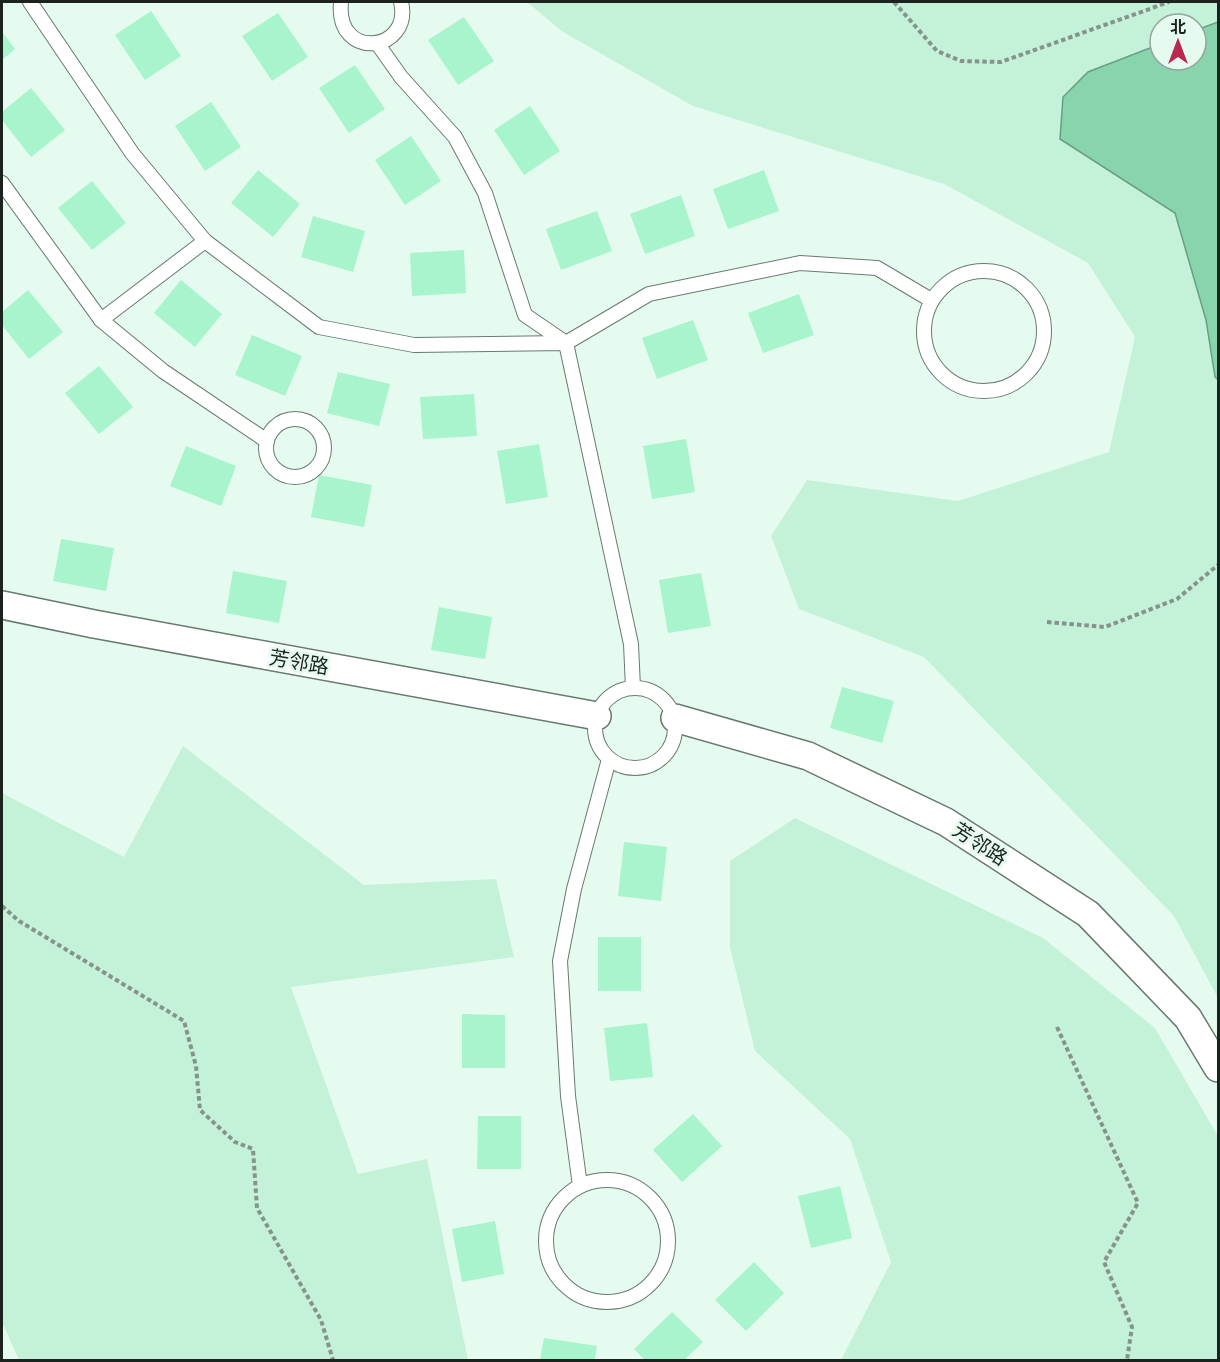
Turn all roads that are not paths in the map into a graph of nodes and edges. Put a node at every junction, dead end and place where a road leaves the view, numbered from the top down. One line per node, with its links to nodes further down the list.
1 (30, 2): 6 (lane)
2 (341, 2): 4 (lane)
3 (401, 2): 4 (lane)
4 (377, 43): 9 (lane)
5 (2, 183): 8 (lane)
6 (205, 241): 8 (lane); 9 (lane)
7 (930, 300): 7 (lane); 9 (lane)
8 (101, 320): 10 (lane)
9 (566, 343): 12 (lane)
10 (267, 441): 10 (lane)
11 (2, 605): 13 (street, 芳邻路)
12 (633, 688): 13 (lane); 14 (lane)
13 (597, 716): 15 (lane)
14 (675, 718): 15 (lane); 16 (street, 芳邻路)
15 (609, 759): 17 (lane)
16 (1218, 1068)
17 (580, 1186): 17 (lane)

